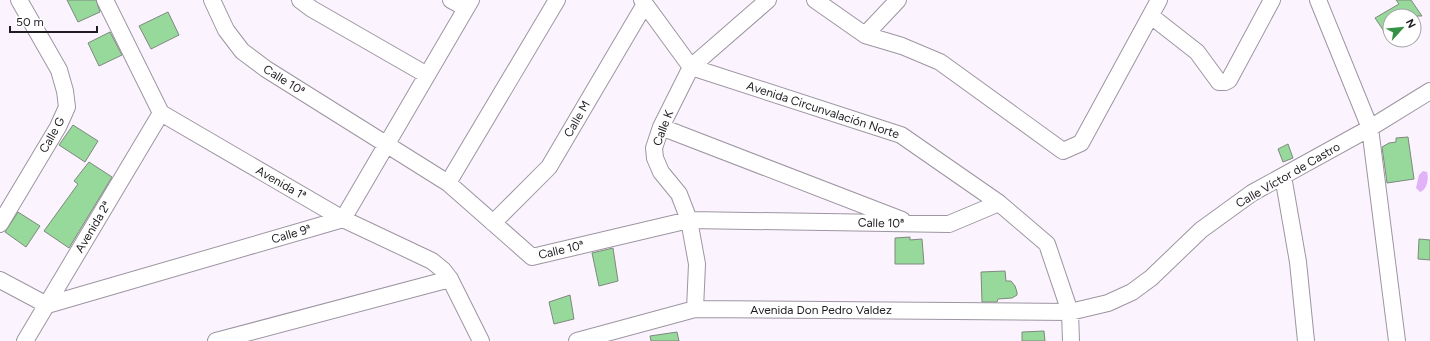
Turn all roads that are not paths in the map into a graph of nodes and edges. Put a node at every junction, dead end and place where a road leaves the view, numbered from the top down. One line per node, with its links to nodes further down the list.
1 (20, 0): 30 (street, Calle G)
2 (105, 0): 20 (street)
3 (212, 0): 23 (street, Calle 10ª)
4 (300, 0): 18 (street)
5 (451, 0): 14 (street)
6 (557, 0): 25 (street)
7 (768, 0): 17 (street, Calle K)
8 (815, 0): 16 (street)
9 (898, 0): 16 (street)
10 (1159, 0): 15 (street)
11 (1272, 0): 15 (street)
12 (1318, 0): 22 (street)
13 (643, 2): 17 (street); 29 (street, Calle M)
14 (469, 4): 18 (street)
15 (1151, 16): 16 (street)
16 (865, 35)
17 (691, 67): 21 (street, Calle K); 26 (street, Avenida Circunvalación Norte)
18 (427, 75): 23 (street)
19 (1430, 91): 22 (street, Calle Víctor de Castro)
20 (161, 113): 27 (street, Avenida 1ª); 34 (street, Avenida 2ª)
21 (661, 127): 28 (street, Calle K); 31 (street)
22 (1370, 128): 24 (street, Calle Víctor de Castro); 43 (street)
23 (386, 145): 25 (street, Calle 10ª); 27 (street)
24 (1284, 176): 36 (street, Calle Víctor de Castro); 42 (street)
25 (448, 183): 29 (street, Calle 10ª)
26 (999, 203): 31 (street, Calle 10ª); 36 (street, Avenida Circunvalación Norte)
27 (343, 219): 32 (street, Avenida 1ª); 34 (street, Calle 9ª)
28 (689, 220): 29 (street, Calle 10ª); 31 (street, Calle 10ª); 35 (street, Calle K)
29 (493, 223)
30 (0, 224)
31 (911, 224)
32 (450, 279): 38 (street); 39 (street, Avenida 1ª)
33 (0, 280): 34 (street)
34 (47, 305): 37 (street, Avenida 2ª)
35 (695, 309): 36 (street, Avenida Don Pedro Valdez); 40 (street, Avenida Don Pedro Valdez)
36 (1070, 312): 41 (street, Avenida Circunvalación Norte)
37 (25, 341)
38 (216, 341)
39 (481, 341)
40 (577, 341)
41 (1071, 341)
42 (1306, 341)
43 (1397, 341)

